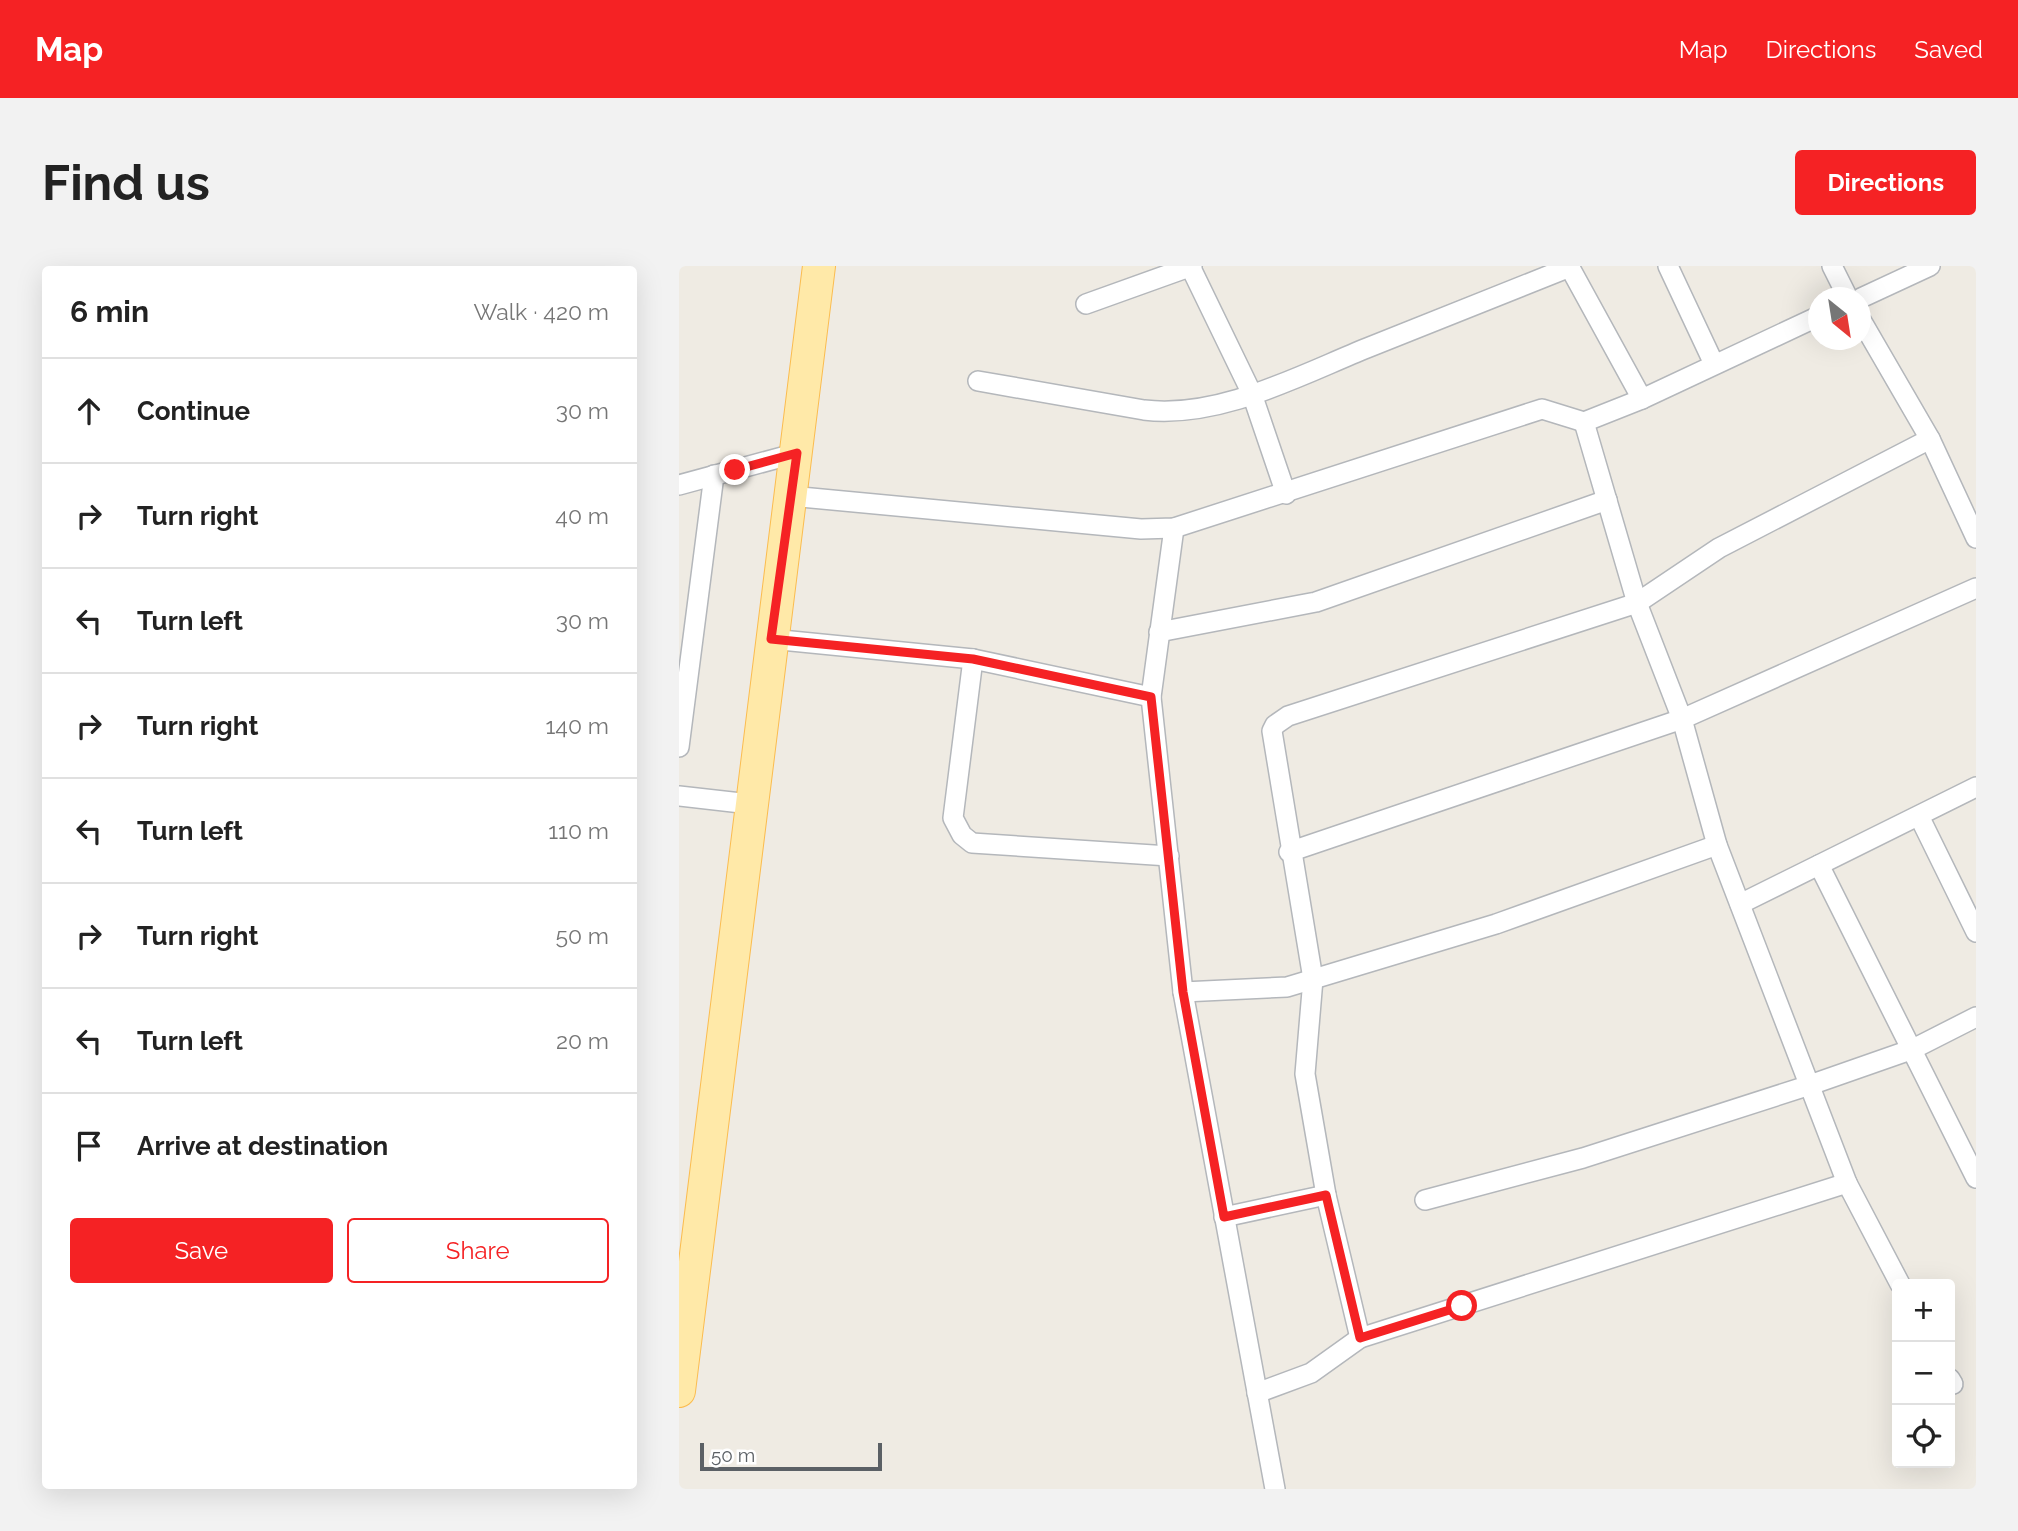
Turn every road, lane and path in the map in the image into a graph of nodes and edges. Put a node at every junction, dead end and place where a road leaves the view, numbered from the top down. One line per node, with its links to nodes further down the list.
1 (819, 266): 18 (main road)
2 (1190, 266): 9 (street); 14 (street)
3 (1668, 266): 12 (street)
4 (1832, 266): 7 (street)
5 (1930, 266): 8 (street)
6 (1569, 267): 14 (street); 15 (street)
7 (1842, 287)
8 (1871, 293)
9 (1086, 304)
10 (1808, 321): 12 (street)
11 (1871, 339): 17 (street)
12 (1714, 364): 15 (street)
13 (978, 381): 14 (street)
14 (1252, 394): 21 (street)
15 (1642, 399): 16 (street)
16 (1584, 422): 21 (street); 23 (street)
17 (1930, 439): 25 (street); 27 (street)
18 (797, 453): 19 (street); 22 (main road)
19 (714, 475): 20 (street); 33 (street)
20 (679, 485)
21 (1286, 494): 24 (street)
22 (790, 495): 24 (street); 29 (main road)
23 (1607, 500): 27 (street); 28 (street)
24 (1174, 528): 28 (street)
25 (1976, 538)
26 (1976, 588): 32 (street)
27 (1637, 603): 32 (street); 39 (street)
28 (1159, 632): 31 (street)
29 (771, 639): 30 (street); 36 (main road)
30 (973, 659): 31 (street); 40 (street)
31 (1151, 697): 40 (street)
32 (1682, 719): 38 (street); 39 (street)
33 (679, 747)
34 (1976, 787): 37 (street)
35 (679, 796): 36 (street)
36 (750, 804): 56 (main road)
37 (1919, 816): 41 (street); 43 (street)
38 (1717, 845): 42 (street); 44 (street)
39 (1289, 852): 44 (street)
40 (1168, 856): 45 (street)
41 (1819, 865): 42 (street); 47 (street)
42 (1740, 904): 48 (street)
43 (1976, 932)
44 (1313, 979): 45 (street); 51 (street)
45 (1183, 992): 53 (street)
46 (1976, 1017): 47 (street)
47 (1913, 1049): 48 (street); 49 (street)
48 (1809, 1085): 50 (street); 52 (street)
49 (1976, 1178)
50 (1847, 1183): 54 (street); 55 (street)
51 (1326, 1195): 53 (street); 55 (street)
52 (1425, 1200)
53 (1224, 1217): 57 (street)
54 (1897, 1279)
55 (1360, 1338): 57 (street)
56 (680, 1381)
57 (1257, 1393): 58 (street)
58 (1275, 1489)

